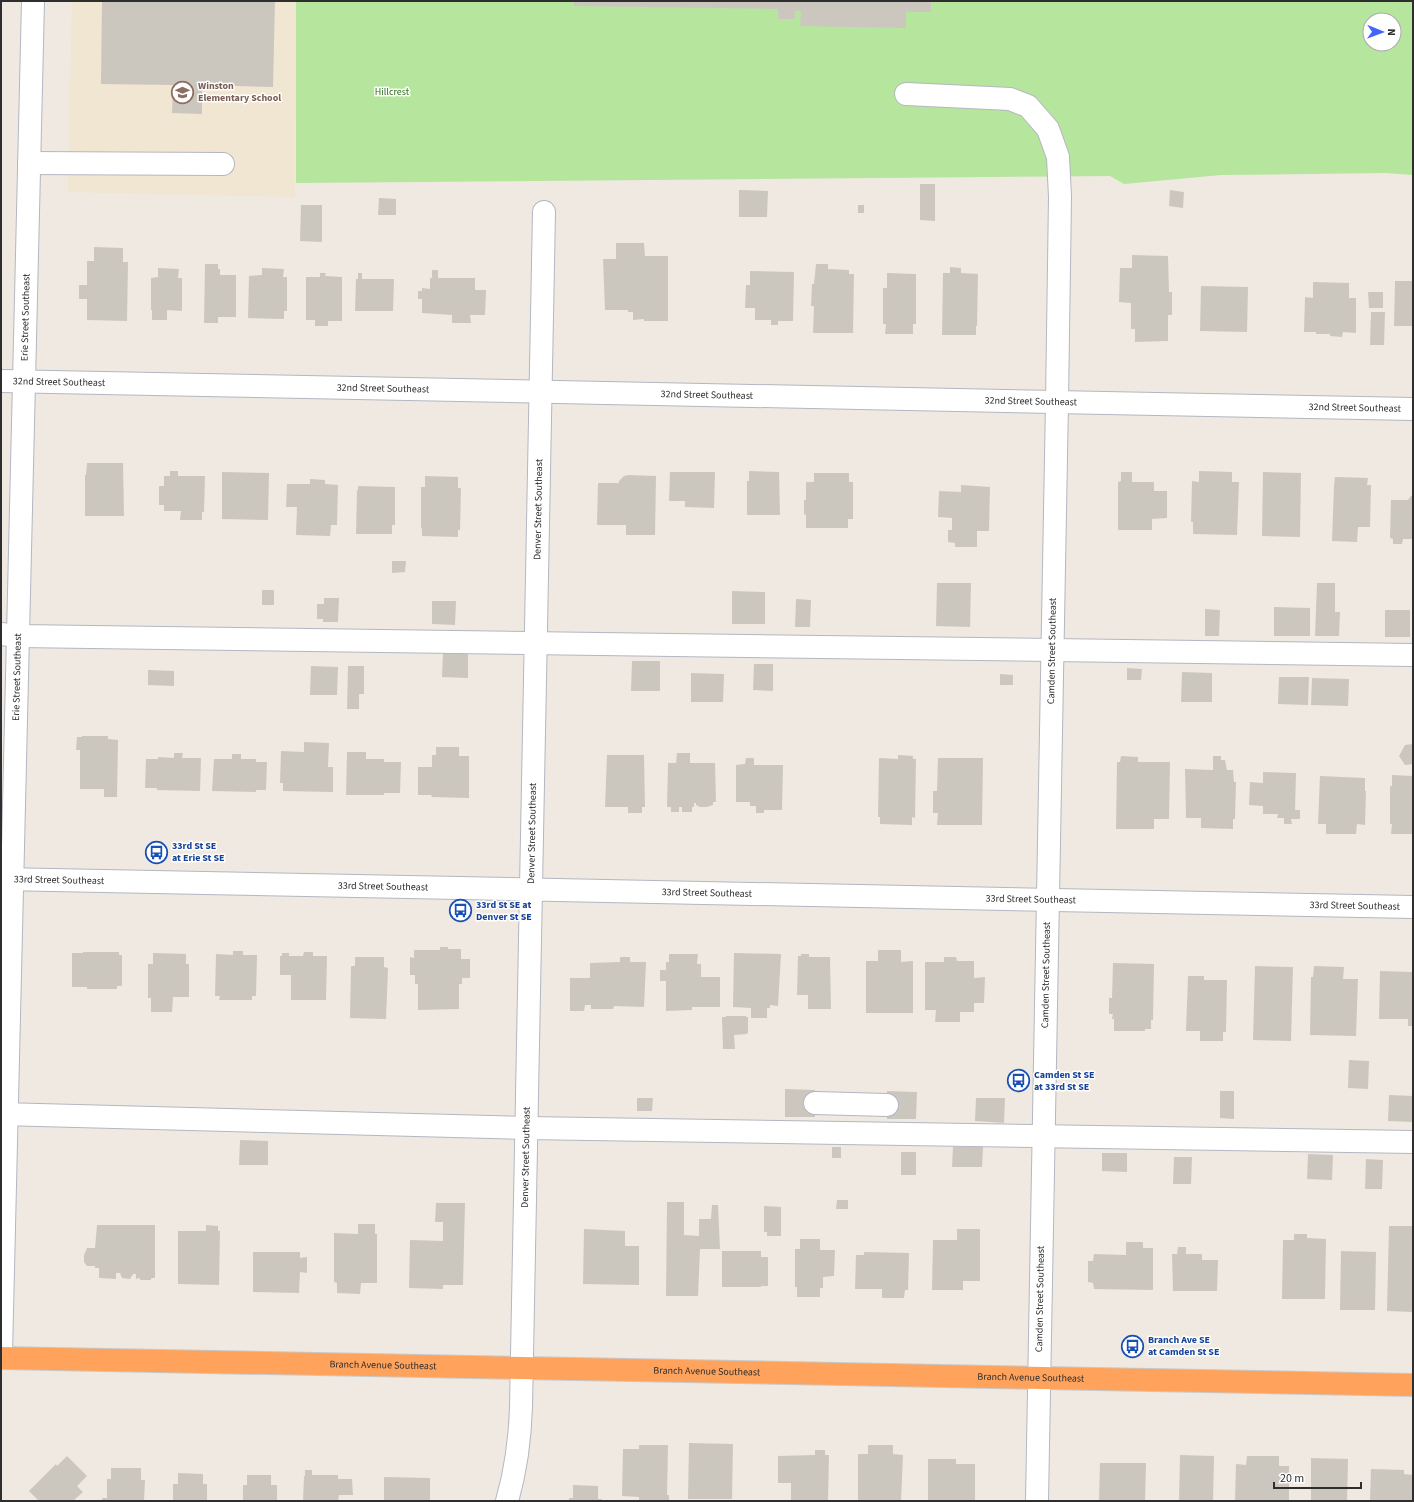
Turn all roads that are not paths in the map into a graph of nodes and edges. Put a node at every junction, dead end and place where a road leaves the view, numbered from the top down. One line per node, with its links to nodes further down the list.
1 (33, 1): 3 (street, Erie Street Southeast)
2 (906, 94): 9 (street, Camden Street Southeast)
3 (29, 163): 4 (street); 7 (street, Erie Street Southeast)
4 (223, 164)
5 (544, 212): 8 (street, Denver Street Southeast)
6 (1, 381): 7 (street, 32nd Street Southeast)
7 (24, 381): 8 (street, 32nd Street Southeast); 11 (street, Erie Street Southeast)
8 (541, 391): 9 (street, 32nd Street Southeast); 12 (street, Denver Street Southeast)
9 (1057, 402): 10 (street, 32nd Street Southeast); 13 (street, Camden Street Southeast)
10 (1413, 408)
11 (9, 635): 12 (street); 15 (street, Erie Street Southeast)
12 (536, 643): 13 (street); 16 (street, Denver Street Southeast)
13 (1052, 651): 14 (street); 17 (street, Camden Street Southeast)
14 (1413, 655)
15 (7, 879): 16 (street, 33rd Street Southeast); 22 (street, Erie Street Southeast)
16 (531, 889): 17 (street, 33rd Street Southeast); 23 (street, Denver Street Southeast)
17 (1048, 899): 18 (street, 33rd Street Southeast); 25 (street, Camden Street Southeast)
18 (1413, 907)
19 (815, 1103): 20 (street)
20 (851, 1104): 21 (street); 24 (street)
21 (887, 1105)
22 (4, 1115): 23 (street); 27 (street, Erie Street Southeast)
23 (527, 1128): 24 (street); 29 (street, Denver Street Southeast)
24 (851, 1134): 25 (street)
25 (1044, 1137): 26 (street); 30 (street, Camden Street Southeast)
26 (1413, 1142)
27 (1, 1354)
28 (1, 1358): 29 (highway, Branch Avenue Southeast)
29 (522, 1368): 30 (highway, Branch Avenue Southeast); 32 (street, Denver Street Southeast)
30 (1039, 1378): 31 (highway, Branch Avenue Southeast); 33 (street, Camden Street Southeast)
31 (1413, 1385)
32 (507, 1501)
33 (1037, 1501)

